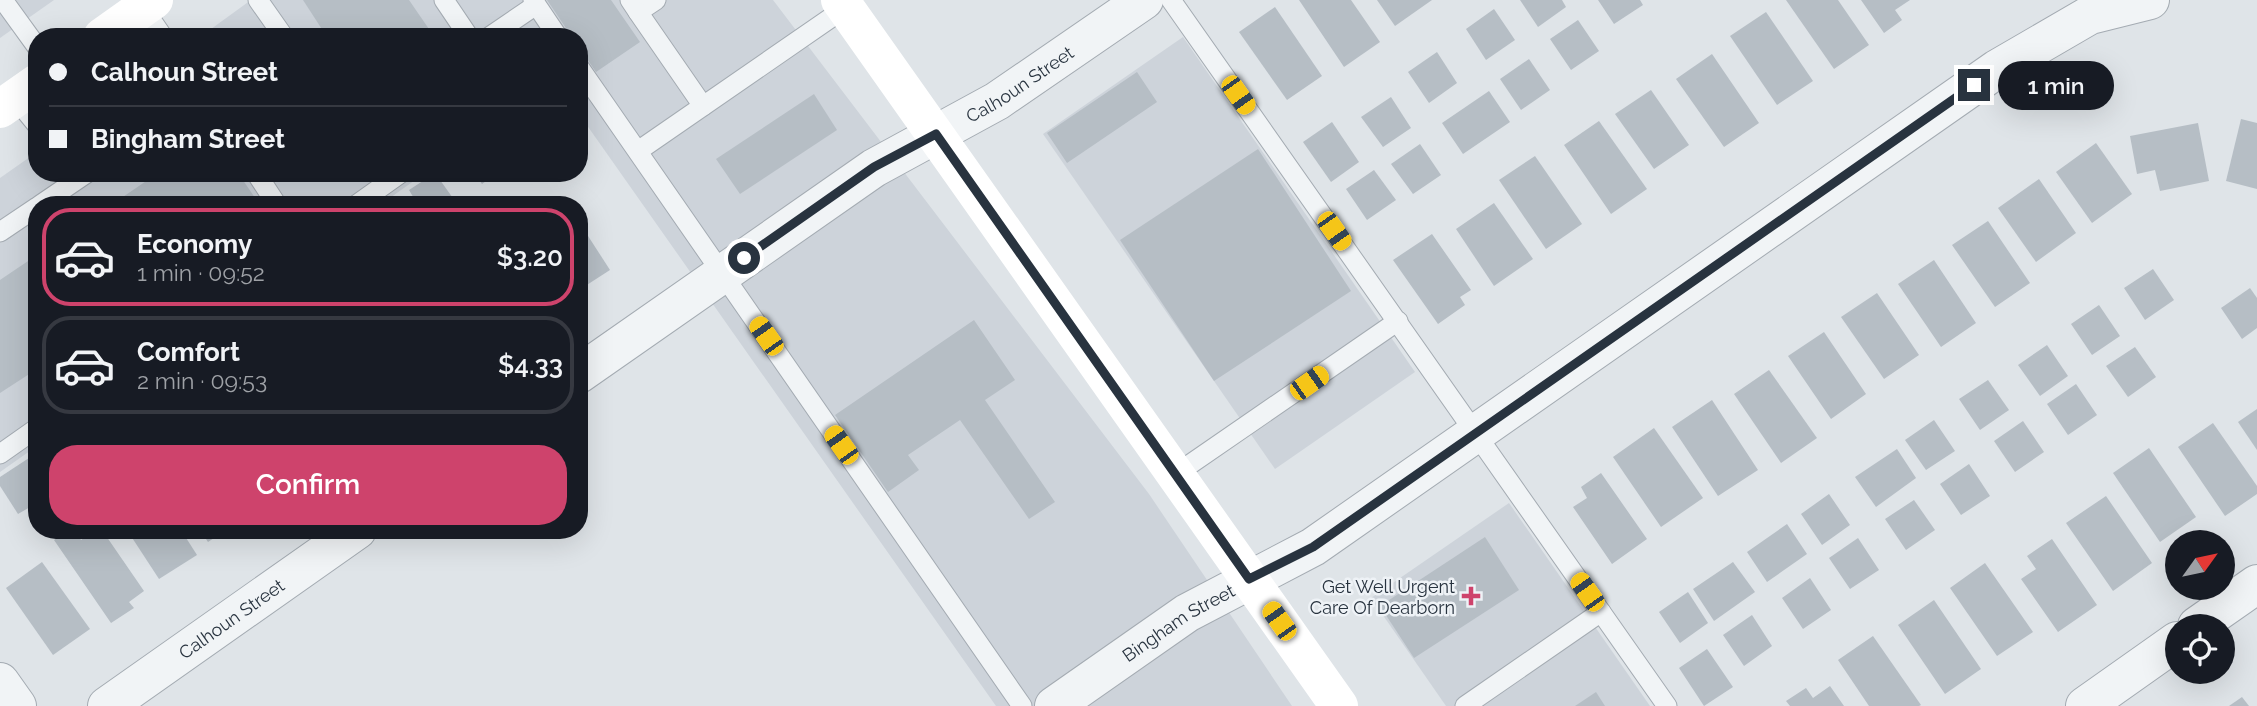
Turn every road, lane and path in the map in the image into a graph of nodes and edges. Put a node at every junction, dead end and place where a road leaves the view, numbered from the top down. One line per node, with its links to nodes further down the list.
1 (3, 0): 17 (lane)
2 (258, 0): 13 (lane)
3 (443, 0): 14 (lane)
4 (656, 0): 10 (lane)
5 (1144, 0): 20 (street, Calhoun Street)
6 (1171, 0): 29 (lane)
7 (2150, 0): 31 (street, Bingham Street)
8 (534, 2): 15 (lane); 16 (lane)
9 (842, 4): 19 (lane); 20 (main road)
10 (634, 6): 19 (lane)
11 (153, 15): 12 (main road)
12 (123, 28)
13 (278, 28)
14 (463, 28)
15 (501, 28)
16 (552, 28)
17 (28, 35)
18 (588, 80): 21 (lane)
19 (703, 106): 21 (lane)
20 (936, 134): 28 (street, Calhoun Street); 34 (main road)
21 (638, 151): 28 (lane)
22 (70, 182): 24 (lane)
23 (388, 182): 25 (lane)
24 (52, 196)
25 (369, 196)
26 (28, 213): 27 (lane)
27 (0, 232)
28 (723, 274): 30 (street, Calhoun Street); 44 (lane)
29 (1398, 321): 31 (lane); 34 (lane)
30 (588, 368)
31 (1475, 433): 36 (street, Bingham Street); 38 (lane)
32 (28, 434): 33 (lane)
33 (0, 454)
34 (1175, 474): 36 (main road)
35 (344, 539): 43 (street, Calhoun Street)
36 (1249, 579): 45 (street, Bingham Street); 46 (main road)
37 (2257, 584): 39 (street)
38 (1601, 612): 47 (lane); 48 (lane)
39 (2214, 614)
40 (2165, 649): 49 (street)
41 (0, 682): 42 (street)
42 (17, 706)
43 (107, 706)
44 (1022, 706)
45 (1054, 706)
46 (1339, 706)
47 (1465, 706)
48 (1667, 706)
49 (2085, 706)

